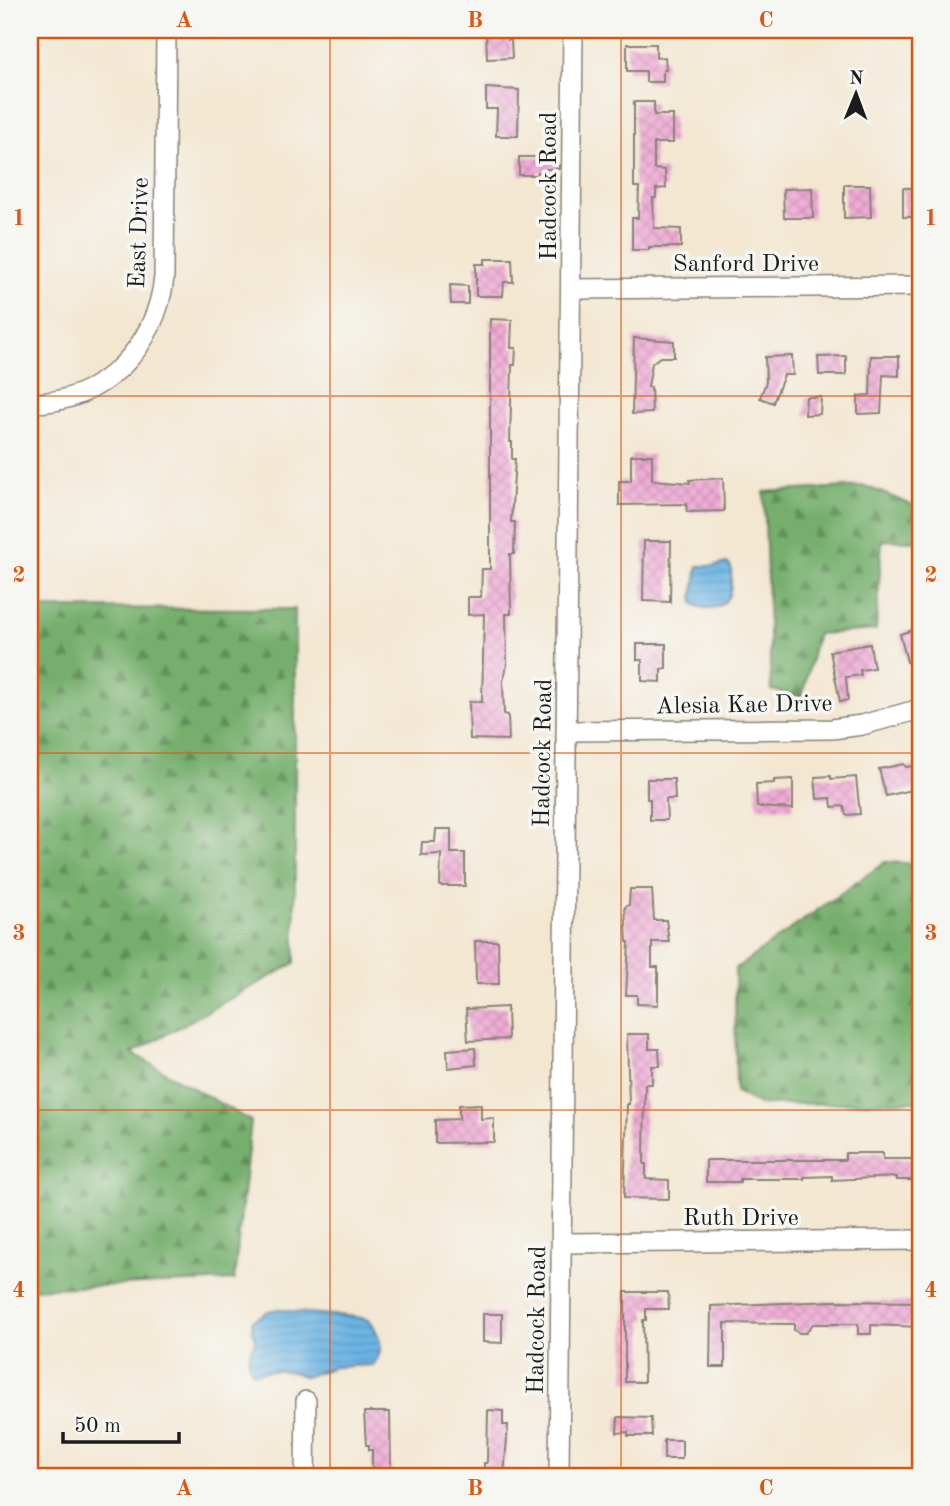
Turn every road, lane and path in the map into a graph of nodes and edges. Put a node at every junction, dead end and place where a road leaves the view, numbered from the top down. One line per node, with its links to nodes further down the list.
1 (166, 30): 5 (street, East Drive)
2 (573, 30): 4 (street, Hadcock Road)
3 (920, 286): 4 (street, Sanford Drive)
4 (572, 289): 7 (street, Hadcock Road)
5 (30, 403)
6 (920, 709): 7 (street, Alesia Kae Drive)
7 (567, 731): 9 (street, Hadcock Road)
8 (920, 1240): 9 (street, Ruth Drive)
9 (562, 1243): 12 (street, Hadcock Road)
10 (306, 1401): 11 (street)
11 (305, 1476)
12 (559, 1476)

